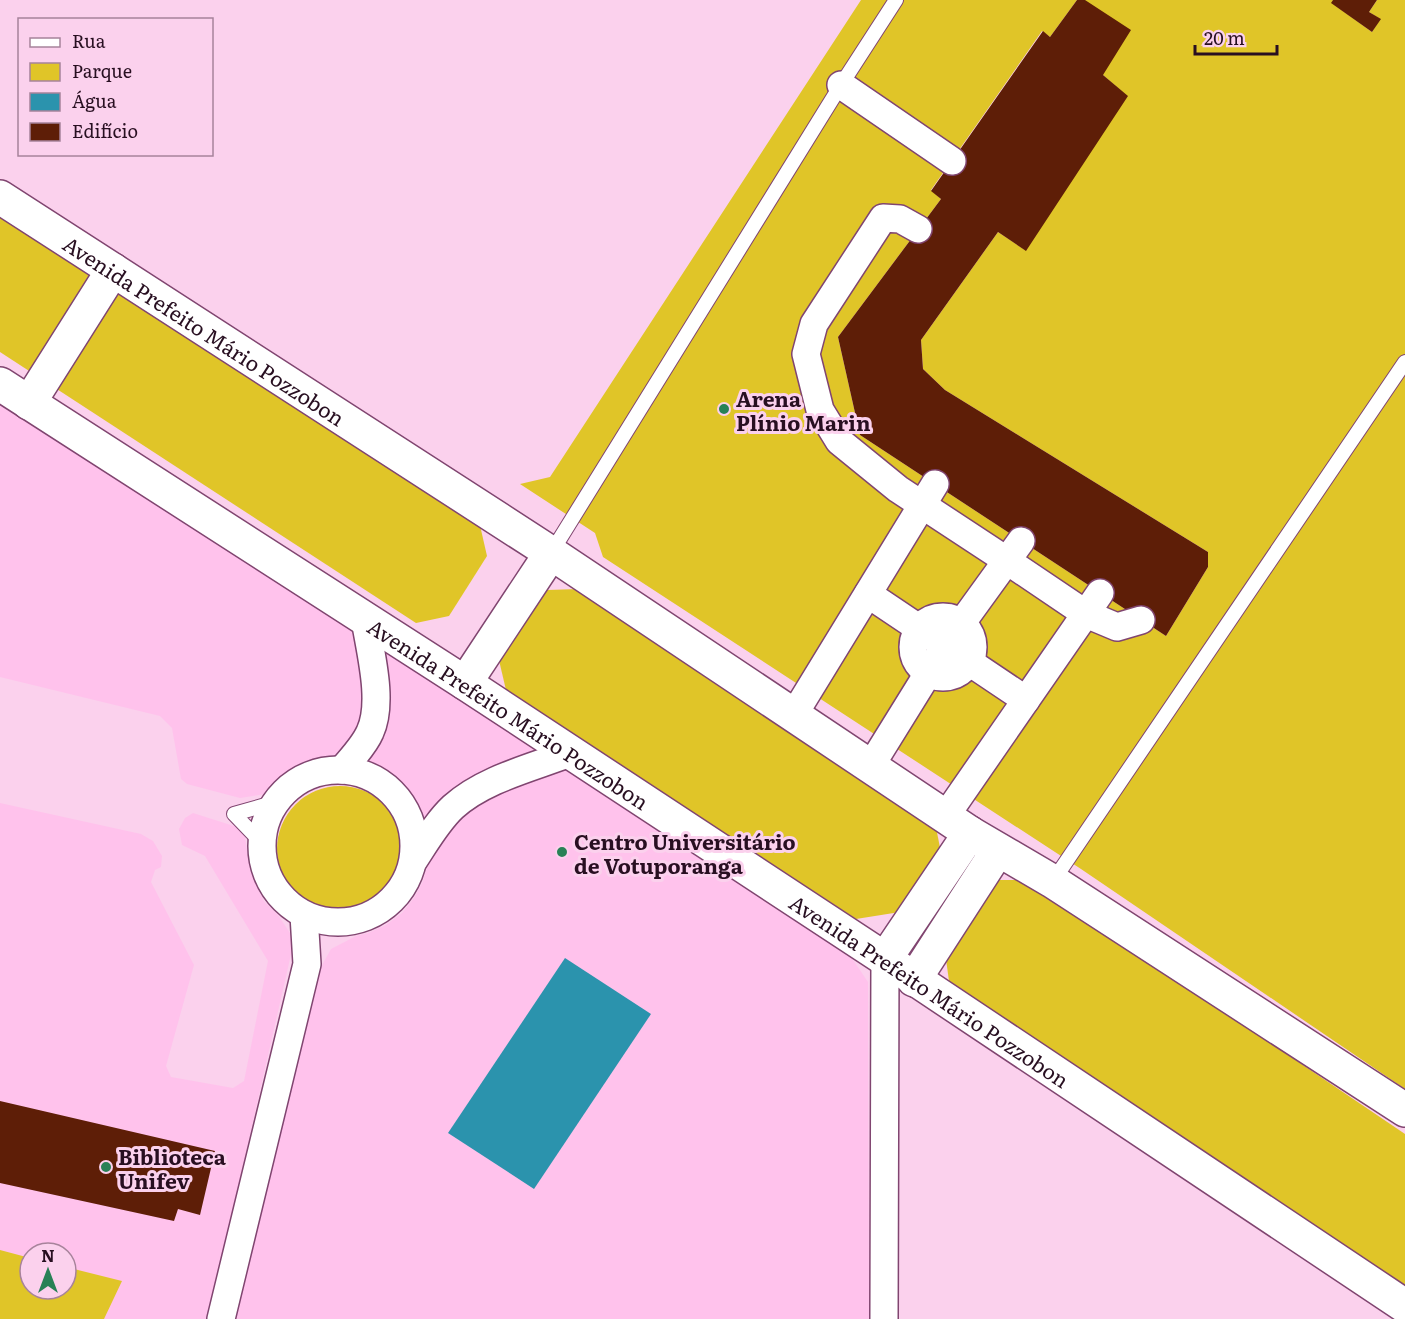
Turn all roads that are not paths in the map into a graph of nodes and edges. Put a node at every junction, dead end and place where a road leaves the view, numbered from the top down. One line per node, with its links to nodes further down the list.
1 (896, 0): 2 (lane)
2 (841, 85): 3 (street); 12 (lane)
3 (952, 161)
4 (0, 197): 6 (street, Avenida Prefeito Mário Pozzobon)
5 (918, 229): 10 (street)
6 (113, 270): 9 (street); 12 (street, Avenida Prefeito Mário Pozzobon)
7 (1405, 362): 31 (lane)
8 (0, 384): 9 (street, Avenida Prefeito Mário Pozzobon)
9 (29, 403): 15 (street, Avenida Prefeito Mário Pozzobon)
10 (929, 494): 11 (street); 13 (street)
11 (1014, 550): 14 (street); 17 (street)
12 (551, 553): 22 (street); 24 (street, Avenida Prefeito Mário Pozzobon)
13 (868, 594): 18 (street); 24 (street)
14 (1093, 604): 16 (street); 23 (street)
15 (365, 619): 22 (street, Avenida Prefeito Mário Pozzobon); 27 (street)
16 (1141, 620)
17 (961, 623): 18 (street); 19 (street); 20 (street)
18 (919, 629): 19 (street); 21 (street)
19 (945, 646): 20 (street); 21 (street)
20 (969, 662): 21 (street); 23 (street)
21 (928, 673): 26 (street)
22 (465, 683): 25 (street, Avenida Prefeito Mário Pozzobon)
23 (1026, 700): 28 (street)
24 (793, 716): 26 (street, Avenida Prefeito Mário Pozzobon)
25 (570, 753): 30 (street); 34 (street, Avenida Prefeito Mário Pozzobon)
26 (870, 766): 28 (street, Avenida Prefeito Mário Pozzobon)
27 (342, 770): 30 (street); 32 (street)
28 (957, 825): 29 (street, Avenida Prefeito Mário Pozzobon); 34 (street)
29 (998, 850): 31 (street, Avenida Prefeito Mário Pozzobon); 36 (street)
30 (414, 860): 33 (street)
31 (1052, 881): 37 (street, Avenida Prefeito Mário Pozzobon)
32 (304, 915): 33 (street); 35 (street)
33 (341, 923): 35 (street)
34 (885, 959): 36 (street, Avenida Prefeito Mário Pozzobon); 40 (street)
35 (307, 964): 39 (street)
36 (914, 980): 38 (street, Avenida Prefeito Mário Pozzobon)
37 (1405, 1110)
38 (1405, 1306)
39 (220, 1319)
40 (884, 1319)

